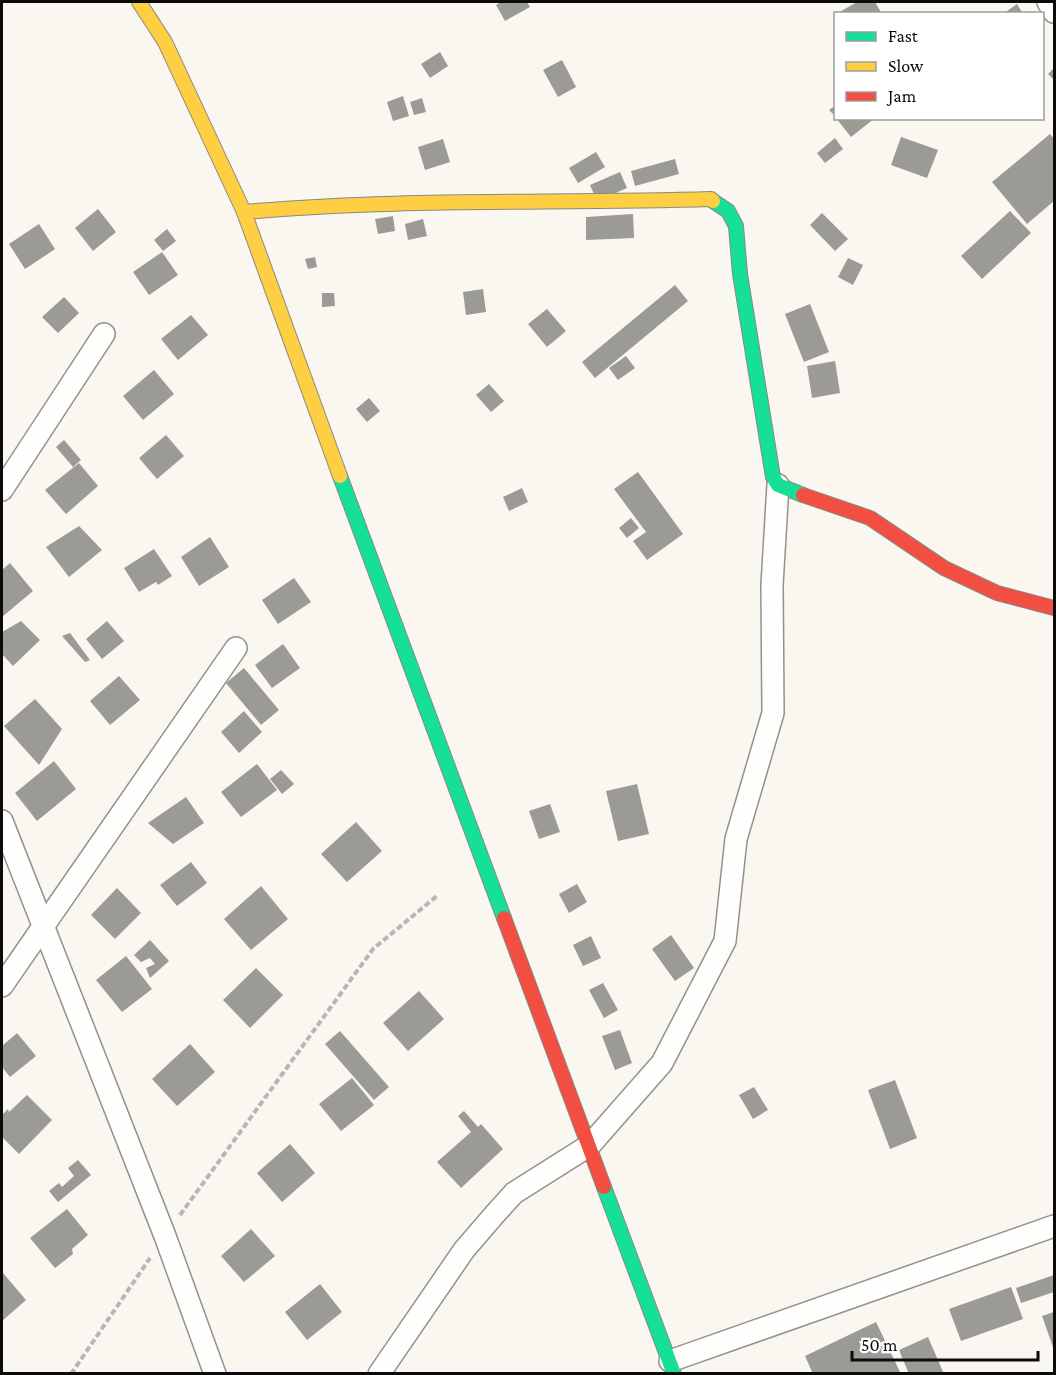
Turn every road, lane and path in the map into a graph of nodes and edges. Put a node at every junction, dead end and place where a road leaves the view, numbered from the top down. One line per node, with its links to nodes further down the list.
1 (139, 2): 4 (street)
2 (1048, 2): 3 (street)
3 (1054, 12)
4 (244, 212): 6 (street); 14 (street)
5 (104, 334): 7 (street)
6 (778, 485): 8 (street); 14 (street)
7 (2, 490)
8 (1054, 608)
9 (236, 648): 12 (street)
10 (2, 821): 12 (street)
11 (438, 895): 16 (path)
12 (42, 926): 13 (street); 16 (street)
13 (2, 986)
14 (590, 1145): 17 (street); 20 (street)
15 (1054, 1226): 17 (street)
16 (165, 1236): 18 (path); 19 (street)
17 (672, 1367)
18 (72, 1374)
19 (215, 1374)
20 (379, 1374)

